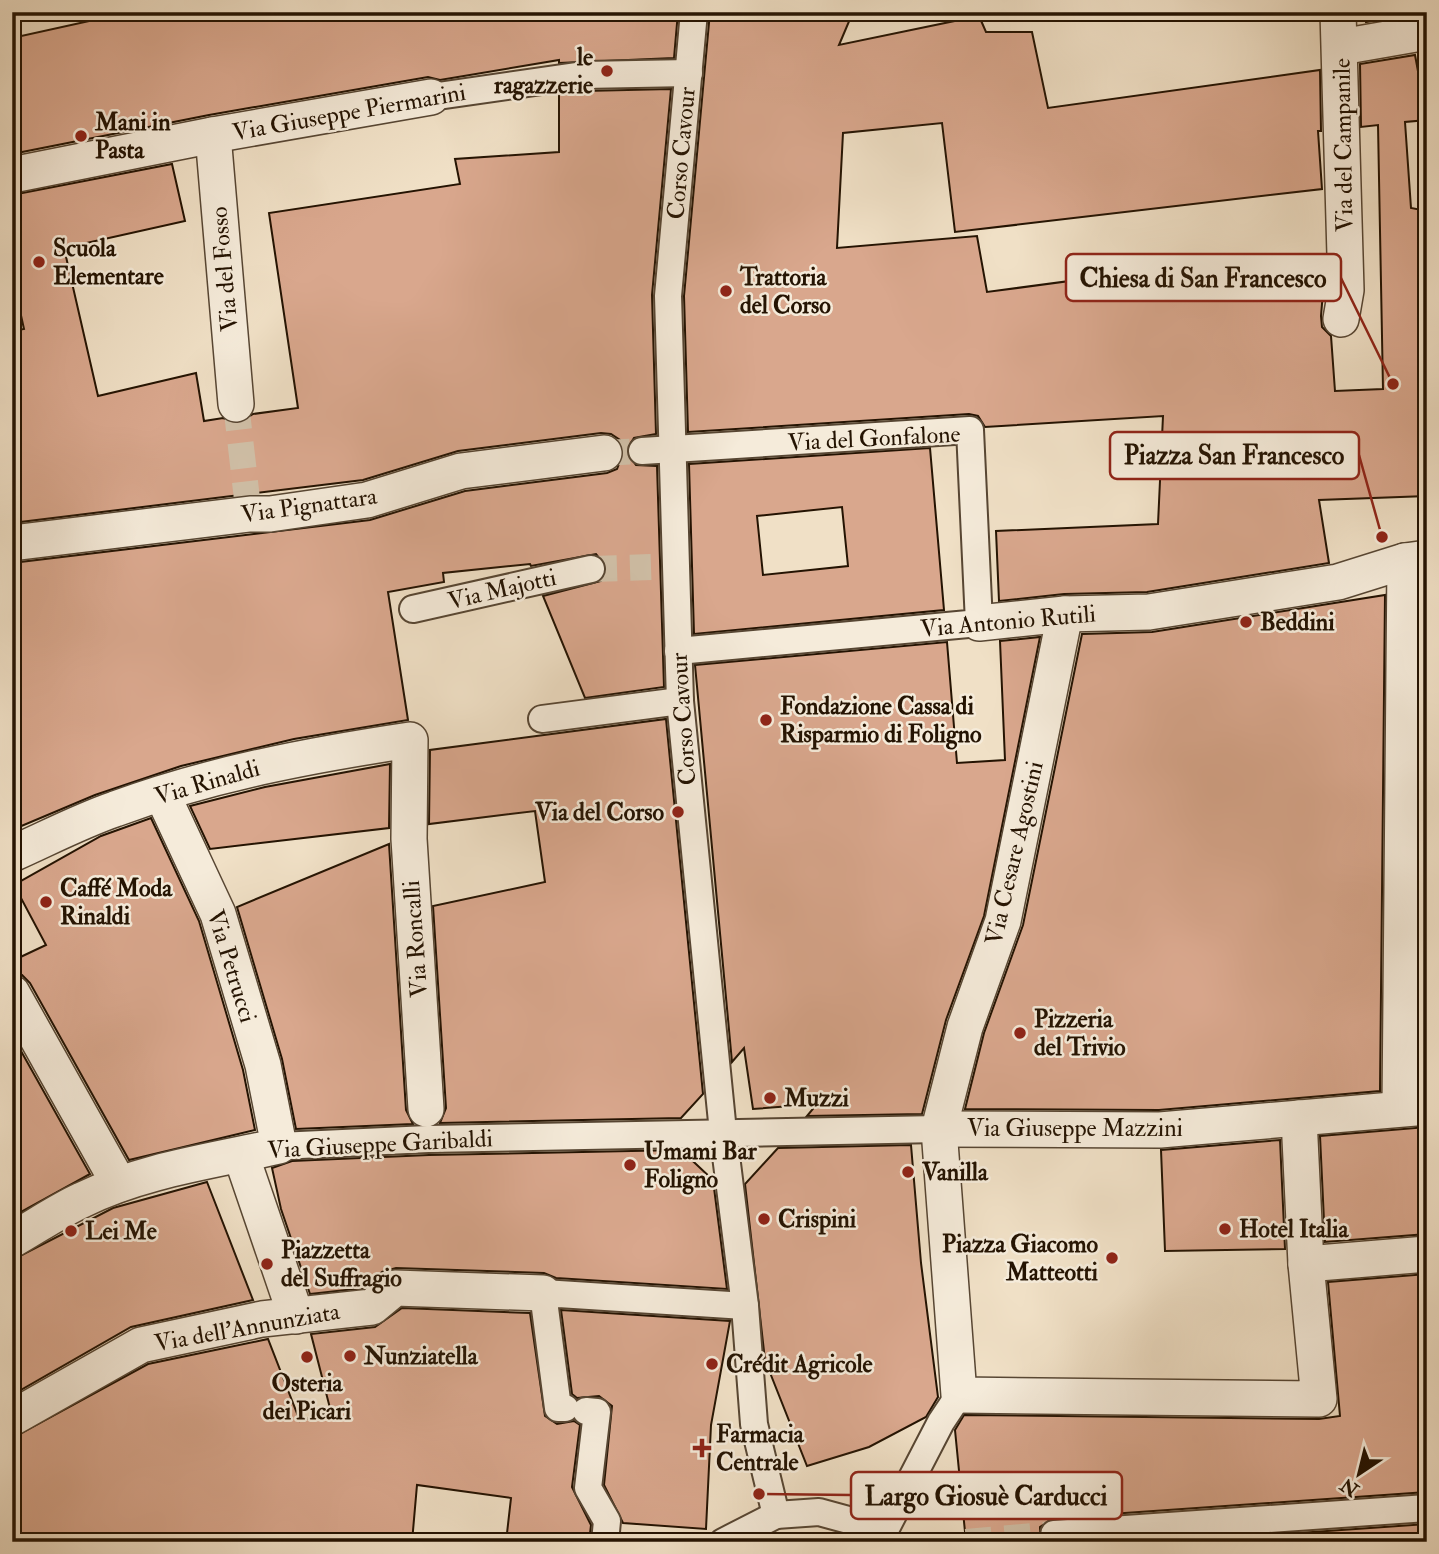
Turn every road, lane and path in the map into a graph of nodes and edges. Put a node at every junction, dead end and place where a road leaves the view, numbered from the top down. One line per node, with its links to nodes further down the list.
1 (694, 12): 5 (street, Corso Cavour)
2 (1338, 12): 4 (street, Via del Campanile)
3 (1427, 32): 4 (street)
4 (1341, 47): 9 (street, Via del Campanile)
5 (689, 73): 6 (street, Via Giuseppe Piermarini); 11 (street, Corso Cavour)
6 (431, 97): 7 (street, Via Giuseppe Piermarini)
7 (213, 135): 8 (street, Via Giuseppe Piermarini); 10 (street, Via del Fosso)
8 (12, 175)
9 (1341, 319)
10 (236, 404)
11 (672, 450): 12 (street); 19 (street, Via del Gonfalone); 20 (street, Corso Cavour)
12 (642, 451)
13 (604, 453): 14 (street, Via Pignattara)
14 (12, 543)
15 (1416, 560): 18 (street, Via Antonio Rutili); 27 (street)
16 (591, 569): 17 (street, Via Majotti)
17 (413, 609)
18 (1065, 614): 19 (street, Via Antonio Rutili); 30 (street, Via Cesare Agostini)
19 (979, 622): 20 (street, Via Antonio Rutili)
20 (678, 651): 21 (street, Corso Cavour)
21 (680, 701): 22 (street); 31 (street, Corso Cavour)
22 (542, 719)
23 (410, 740): 24 (street, Via Rinaldi); 29 (street, Via Roncalli)
24 (162, 794): 25 (street, Via Rinaldi); 32 (street, Via Petrucci)
25 (12, 854)
26 (12, 993): 34 (street)
27 (1413, 1107): 28 (street, Via Giuseppe Mazzini)
28 (1299, 1118): 30 (street, Via Giuseppe Mazzini); 37 (street)
29 (427, 1124): 31 (street, Via Giuseppe Garibaldi); 32 (street, Via Giuseppe Garibaldi)
30 (939, 1129): 31 (street, Via Giuseppe Mazzini); 41 (street)
31 (723, 1132): 39 (street, Corso Cavour)
32 (279, 1146): 33 (street, Via Giuseppe Garibaldi)
33 (240, 1155): 34 (street, Via Giuseppe Garibaldi); 40 (street)
34 (119, 1184): 35 (street, Via Giuseppe Garibaldi)
35 (12, 1240)
36 (1427, 1254): 37 (street)
37 (1306, 1264): 41 (street)
38 (542, 1293): 39 (street, Via dell'Annunziata); 40 (street, Via dell'Annunziata); 45 (street)
39 (745, 1306): 44 (street, Corso Cavour)
40 (296, 1316): 42 (street, Via dell'Annunziata)
41 (959, 1395): 47 (street)
42 (12, 1418)
43 (1427, 1508): 46 (street)
44 (776, 1515): 47 (street); 48 (street)
45 (606, 1532)
46 (1054, 1534)
47 (886, 1536)
48 (723, 1542)

